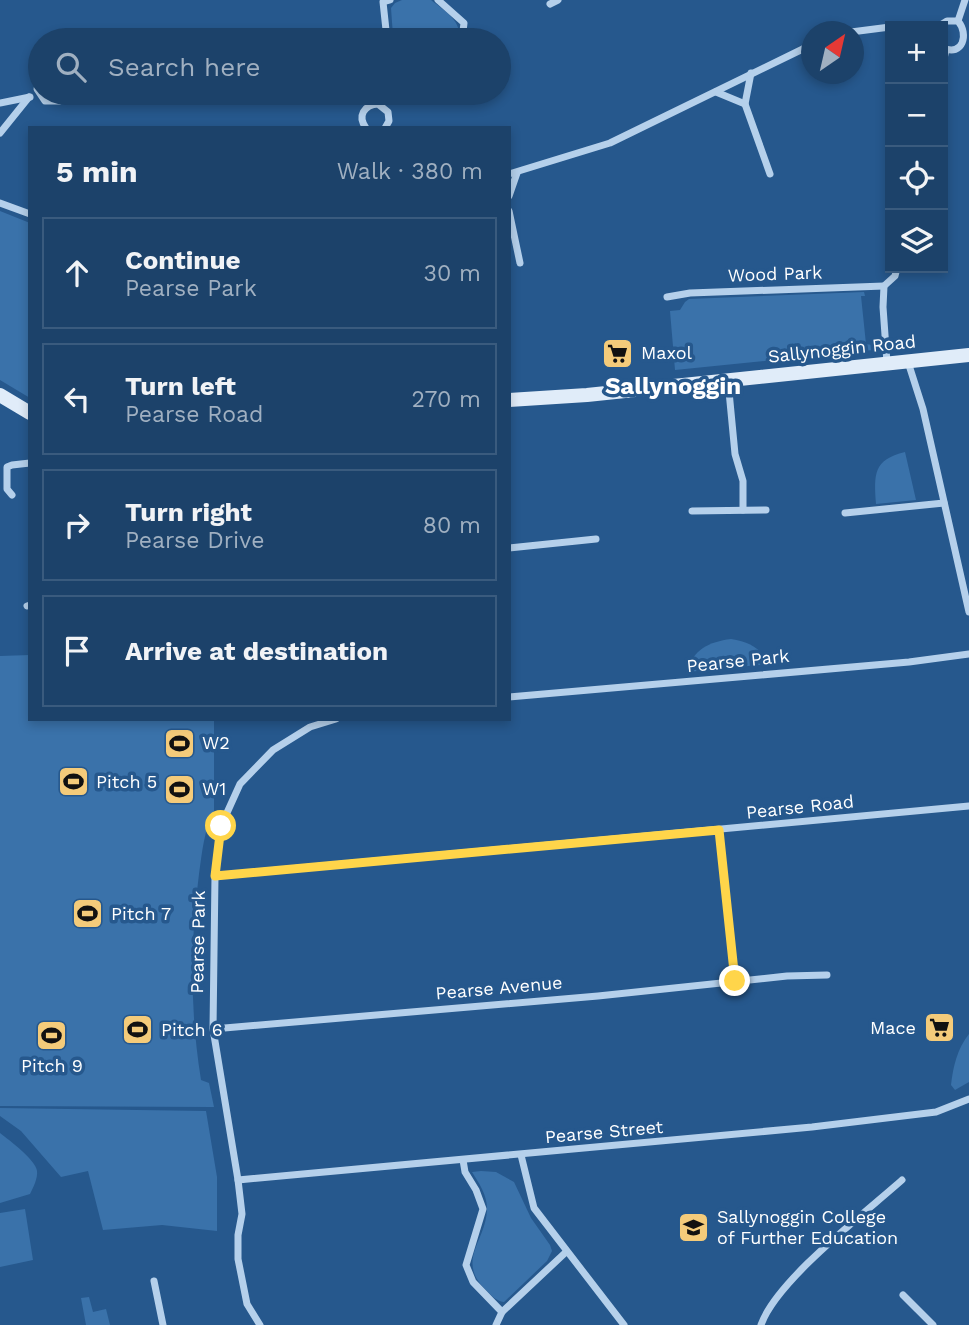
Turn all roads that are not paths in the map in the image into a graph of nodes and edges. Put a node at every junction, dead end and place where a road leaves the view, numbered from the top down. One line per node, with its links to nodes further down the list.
1 (390, 0): 7 (street)
2 (438, 0): 8 (street)
3 (965, 0): 5 (street)
4 (948, 21): 5 (street)
5 (958, 21): 10 (street)
6 (885, 27): 9 (street)
7 (386, 28)
8 (463, 28)
9 (864, 30)
10 (968, 39): 11 (street)
11 (948, 49)
12 (801, 50): 13 (street)
13 (751, 73): 14 (street); 18 (street)
14 (716, 92): 18 (street); 24 (street)
15 (28, 97): 17 (street)
16 (28, 98): 23 (street)
17 (0, 103)
18 (745, 104): 25 (street)
19 (371, 105): 21 (street)
20 (378, 105): 22 (street)
21 (365, 126)
22 (386, 126)
23 (0, 133)
24 (513, 173)
25 (770, 174)
26 (0, 203): 27 (street)
27 (28, 213)
28 (511, 220): 29 (street)
29 (520, 263)
30 (896, 273): 31 (street)
31 (884, 285): 32 (street, Wood Park); 35 (street)
32 (667, 298)
33 (969, 355): 34 (street, Sallynoggin Road)
34 (908, 362): 35 (street, Sallynoggin Road); 42 (street)
35 (887, 364): 36 (street, Sallynoggin Road)
36 (728, 381): 38 (street, Sallynoggin Road); 43 (street)
37 (0, 395): 39 (street)
38 (511, 400)
39 (28, 412)
40 (28, 463): 41 (street)
41 (12, 495)
42 (944, 503): 46 (street); 49 (street)
43 (743, 510): 44 (street); 45 (street)
44 (766, 510)
45 (692, 511)
46 (845, 513)
47 (596, 539): 48 (street)
48 (511, 548)
49 (969, 612)
50 (969, 654): 51 (street, Pearse Park)
51 (511, 697)
52 (330, 721): 55 (street, Pearse Park)
53 (969, 806): 54 (street, Pearse Road)
54 (719, 830): 55 (street, Pearse Road); 57 (street)
55 (215, 876): 58 (street, Pearse Park)
56 (827, 975): 57 (street, Pearse Avenue)
57 (735, 981): 58 (street, Pearse Avenue)
58 (213, 1029): 62 (street, Pearse Park)
59 (969, 1099): 60 (street, Pearse Street)
60 (521, 1155): 61 (street, Pearse Street); 64 (street)
61 (463, 1160): 62 (street, Pearse Street); 67 (street)
62 (238, 1180): 69 (street, Pearse Park)
63 (902, 1180): 72 (street)
64 (566, 1252): 67 (street); 71 (street)
65 (154, 1281): 68 (street)
66 (903, 1295): 73 (street)
67 (502, 1312): 70 (street)
68 (163, 1325)
69 (260, 1325)
70 (496, 1325)
71 (624, 1325)
72 (761, 1325)
73 (933, 1325)

